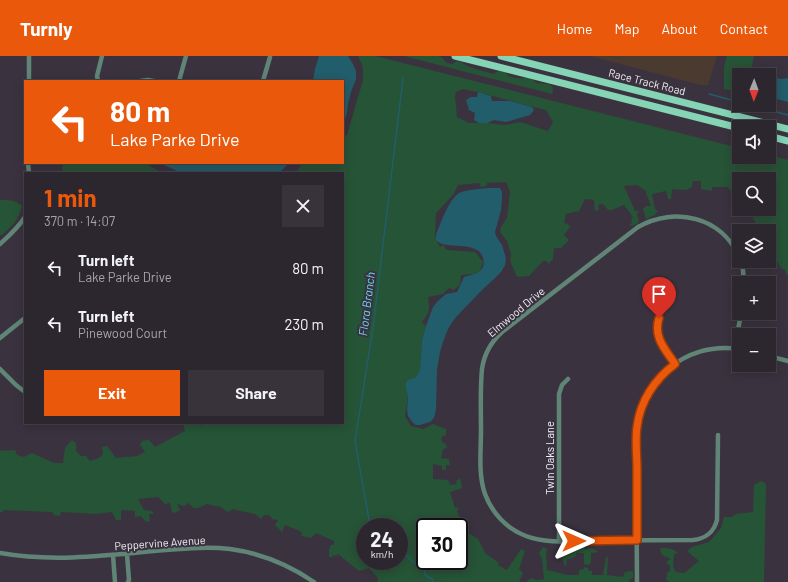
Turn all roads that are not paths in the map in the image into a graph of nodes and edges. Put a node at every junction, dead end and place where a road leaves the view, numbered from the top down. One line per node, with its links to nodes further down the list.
1 (29, 56): 9 (street)
2 (102, 56): 10 (street)
3 (186, 56): 11 (street)
4 (270, 56): 12 (street)
5 (455, 56): 13 (main road, Race Track Road)
6 (501, 56): 7 (main road, Race Track Road)
7 (558, 70): 8 (main road, Race Track Road); 13 (main road)
8 (593, 79): 14 (main road); 15 (main road, Race Track Road)
9 (29, 80)
10 (98, 80)
11 (179, 80)
12 (263, 80)
13 (554, 81): 14 (main road, Race Track Road)
14 (590, 90): 16 (main road, Race Track Road)
15 (683, 102): 16 (main road); 18 (main road, Race Track Road)
16 (668, 110): 17 (main road, Race Track Road)
17 (732, 126)
18 (788, 129)
19 (776, 138): 20 (main road)
20 (788, 141)
21 (24, 219): 22 (street)
22 (0, 244)
23 (732, 245): 36 (street, Elmwood Drive)
24 (659, 318): 30 (street)
25 (24, 319): 26 (street)
26 (0, 338)
27 (732, 348): 30 (street)
28 (776, 358): 29 (street)
29 (788, 361)
30 (675, 364): 35 (street)
31 (0, 369): 33 (street)
32 (568, 379): 36 (street, Twin Oaks Lane)
33 (24, 391)
34 (718, 436): 35 (street, Elmwood Drive)
35 (637, 540): 36 (street, Elmwood Drive); 43 (street)
36 (559, 541)
37 (0, 553): 39 (street, Peppervine Avenue)
38 (127, 554): 39 (street, Peppervine Avenue); 41 (street); 42 (street, Peppervine Avenue)
39 (113, 555): 40 (street)
40 (115, 582)
41 (128, 582)
42 (314, 582)
43 (637, 582)

